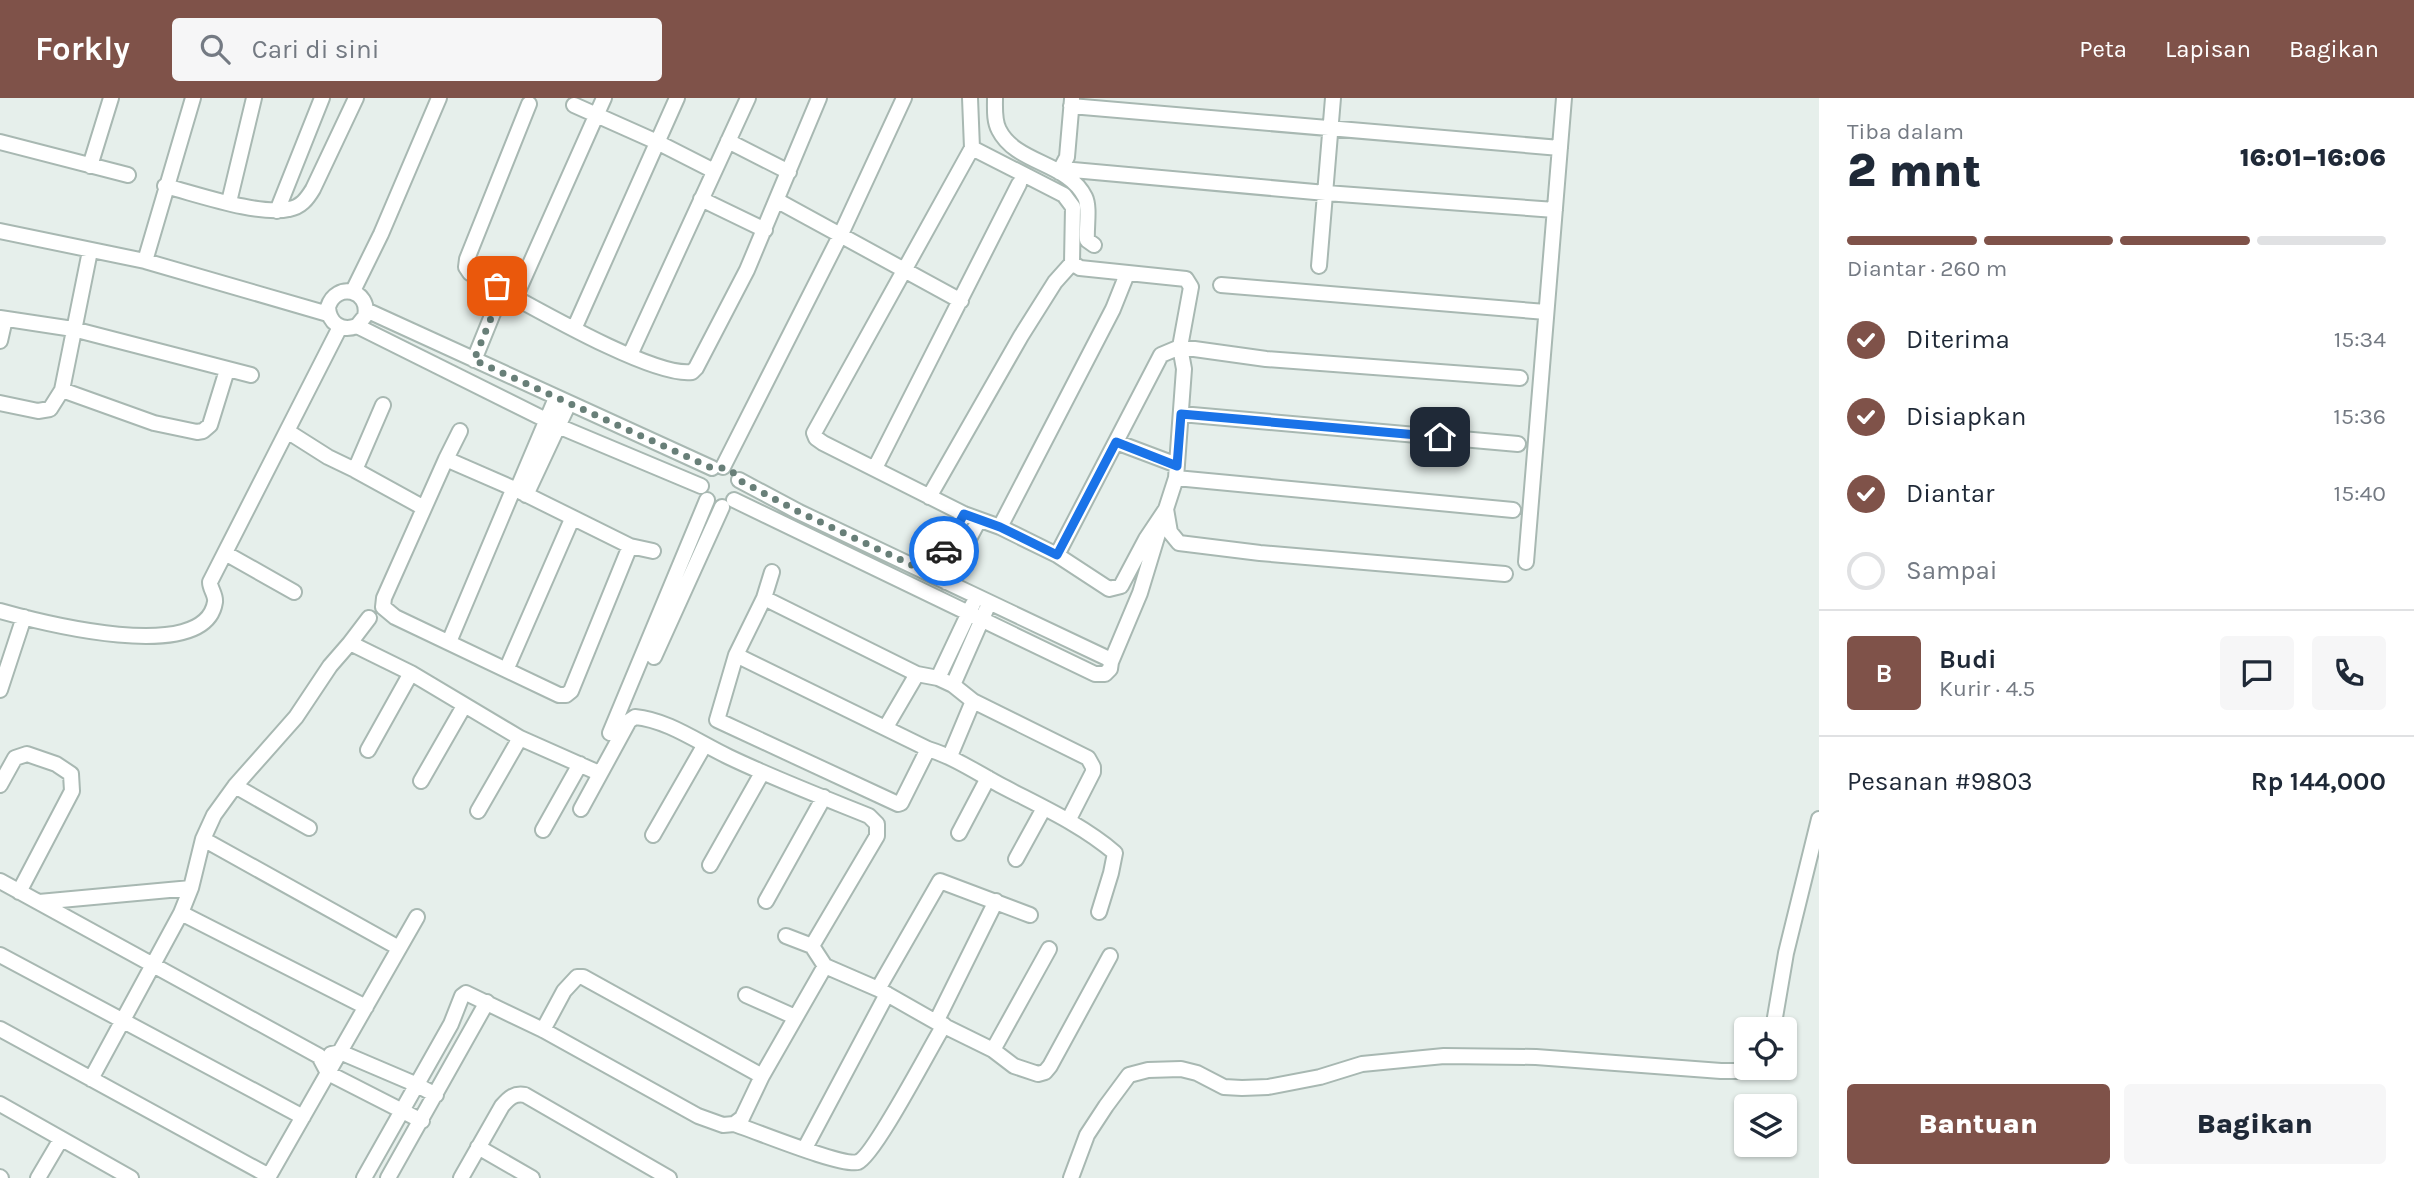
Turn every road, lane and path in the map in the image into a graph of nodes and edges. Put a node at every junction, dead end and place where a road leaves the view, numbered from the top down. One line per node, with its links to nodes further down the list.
1 (111, 98): 26 (street)
2 (193, 98): 32 (street)
3 (254, 98): 36 (street)
4 (323, 98): 38 (street)
5 (356, 98): 38 (street)
6 (439, 98): 50 (street)
7 (604, 98): 19 (street)
8 (677, 98): 23 (street)
9 (748, 98): 21 (street)
10 (819, 98): 29 (street)
11 (904, 98): 41 (street)
12 (970, 98): 24 (street)
13 (995, 98): 27 (street)
14 (1333, 98): 20 (street)
15 (1564, 98): 25 (street)
16 (1072, 102): 20 (street); 27 (street)
17 (529, 104): 51 (street)
18 (574, 105): 19 (street)
19 (597, 115): 23 (street); 51 (street)
20 (1330, 129): 25 (street); 33 (street)
21 (728, 141): 28 (street); 29 (street)
22 (0, 142): 26 (street)
23 (657, 142): 28 (street); 60 (street)
24 (972, 148): 45 (street); 47 (street)
25 (1560, 148): 37 (street)
26 (90, 166): 30 (street)
27 (1060, 170): 33 (street); 42 (street)
28 (714, 171): 34 (street)
29 (789, 172): 35 (street)
30 (128, 175)
31 (1019, 184): 52 (street)
32 (165, 186): 36 (street); 44 (street)
33 (1325, 193): 37 (street); 46 (street)
34 (701, 199): 39 (street); 63 (street)
35 (778, 201): 39 (street); 41 (street)
36 (229, 202): 38 (street)
37 (1555, 210): 54 (street)
38 (276, 211)
39 (765, 230): 63 (street)
40 (0, 231): 43 (street)
41 (841, 234): 47 (street); 79 (street)
42 (1094, 245)
43 (90, 251): 44 (street); 59 (street)
44 (145, 261): 55 (street)
45 (1072, 262): 48 (street); 86 (street)
46 (1319, 266)
47 (904, 271): 52 (street); 80 (street)
48 (1127, 274): 62 (street); 95 (street)
49 (1221, 285): 54 (street)
50 (353, 292): 53 (street); 55 (street)
51 (509, 294): 60 (street); 64 (street)
52 (961, 301): 80 (street)
53 (366, 310): 57 (street); 64 (street)
54 (1546, 312): 100 (street)
55 (328, 314): 58 (street)
56 (2, 318): 59 (street); 61 (street)
57 (357, 326): 58 (street); 73 (street)
58 (340, 327): 74 (street)
59 (73, 329): 65 (street); 68 (street)
60 (574, 329): 63 (street)
61 (0, 341)
62 (1180, 347): 67 (street); 72 (street); 76 (street)
63 (630, 355)
64 (474, 360): 69 (street)
65 (227, 370): 66 (street); 68 (street)
66 (251, 375)
67 (1520, 378)
68 (62, 390): 70 (street)
69 (562, 400): 73 (street); 79 (street)
70 (0, 403)
71 (383, 405): 81 (street)
72 (1181, 414): 77 (street); 82 (street)
73 (552, 423): 84 (street); 85 (street)
74 (286, 431): 81 (street); 98 (street)
75 (460, 431): 78 (street)
76 (1116, 442): 82 (street); 99 (street)
77 (1518, 444)
78 (446, 459): 85 (street); 89 (street)
79 (718, 468): 83 (street); 84 (street)
80 (875, 468): 86 (street)
81 (355, 470): 89 (street)
82 (1176, 472): 90 (street); 91 (street)
83 (739, 480): 88 (street); 103 (street)
84 (701, 486): 87 (street)
85 (518, 491): 93 (street); 111 (street)
86 (929, 497): 92 (street)
87 (707, 500): 88 (street); 125 (street)
88 (728, 503): 108 (street); 114 (street)
89 (424, 508): 111 (street)
90 (1166, 509): 99 (street); 102 (street); 115 (street)
91 (1513, 510)
92 (964, 514): 94 (street); 103 (street)
93 (572, 519): 96 (street); 116 (street)
94 (979, 520): 95 (street); 103 (street)
95 (1000, 527): 99 (street)
96 (630, 546): 97 (street); 116 (street)
97 (653, 551)
98 (225, 553): 104 (street); 109 (street)
99 (1057, 555)
100 (1526, 562)
101 (772, 572): 105 (street)
102 (1506, 574)
103 (940, 579): 106 (street)
104 (294, 592)
105 (764, 597): 113 (street); 118 (street)
106 (984, 600): 108 (street); 115 (street)
107 (0, 611): 109 (street)
108 (975, 615): 115 (street); 119 (street); 120 (street)
109 (24, 617): 121 (street)
110 (369, 618): 112 (street)
111 (449, 642): 116 (street)
112 (350, 643): 117 (street); 137 (street)
113 (736, 655): 124 (street); 128 (street)
114 (654, 656)
115 (1111, 662)
116 (507, 668)
117 (411, 673): 123 (street); 129 (street)
118 (917, 674): 119 (street); 124 (street)
119 (938, 678): 120 (street)
120 (954, 685): 122 (street)
121 (0, 690)
122 (973, 701): 130 (street); 142 (street)
123 (464, 706): 126 (street); 135 (street)
124 (886, 727): 128 (street)
125 (610, 733)
126 (520, 738): 131 (street); 141 (street)
127 (704, 746): 132 (street); 133 (street); 147 (street)
128 (928, 749): 130 (street)
129 (368, 750)
130 (950, 756): 134 (street)
131 (580, 764): 132 (street); 145 (street)
132 (599, 773): 140 (street)
133 (762, 773): 138 (street); 150 (street)
134 (988, 778): 139 (street); 146 (street)
135 (421, 781)
136 (0, 785): 153 (street)
137 (236, 786): 144 (street); 148 (street)
138 (824, 797): 154 (street); 162 (street)
139 (1044, 808): 142 (street); 149 (street)
140 (581, 809)
141 (478, 811)
142 (1069, 819): 157 (street)
143 (1819, 819): 174 (street)
144 (309, 828)
145 (543, 830)
146 (959, 833)
147 (653, 835)
148 (203, 839): 152 (street); 163 (street)
149 (1016, 859)
150 (710, 865)
151 (0, 881): 153 (street)
152 (191, 888): 156 (street); 158 (street)
153 (19, 892): 156 (street)
154 (766, 901)
155 (996, 901): 159 (street); 169 (street); 176 (street)
156 (37, 902): 167 (street)
157 (1099, 912)
158 (181, 913): 167 (street); 172 (street)
159 (1030, 915)
160 (417, 917): 163 (street)
161 (786, 936): 162 (street)
162 (812, 946): 168 (street)
163 (399, 948): 172 (street)
164 (1049, 949): 179 (street)
165 (0, 955): 175 (street)
166 (1110, 956): 179 (street)
167 (152, 964): 175 (street); 181 (street)
168 (825, 966): 169 (street); 173 (street)
169 (882, 991): 176 (street); 195 (street)
170 (746, 995): 173 (street)
171 (487, 1002): 178 (street); 186 (street); 187 (street)
172 (366, 1007): 180 (street)
173 (795, 1017): 184 (street)
174 (1775, 1017)
175 (121, 1020): 185 (street); 190 (street)
176 (940, 1023): 179 (street); 195 (street)
177 (0, 1029): 185 (street)
178 (543, 1030): 184 (street); 192 (street)
179 (993, 1050)
180 (340, 1052): 181 (street); 183 (street); 186 (street)
181 (319, 1056): 183 (street)
182 (1734, 1071): 203 (street)
183 (328, 1073): 189 (street); 190 (street)
184 (762, 1076): 192 (street)
185 (91, 1079): 190 (street)
186 (415, 1084): 187 (street); 189 (street)
187 (436, 1096): 191 (street)
188 (0, 1104): 193 (street)
189 (401, 1109): 191 (street); 198 (street)
190 (303, 1117)
191 (422, 1121): 199 (street)
192 (734, 1124): 195 (street)
193 (61, 1139): 196 (street); 197 (street)
194 (478, 1147): 200 (street); 201 (street); 202 (street)
195 (805, 1148)
196 (38, 1178)
197 (131, 1178)
198 (364, 1178)
199 (388, 1178)
200 (461, 1178)
201 (532, 1178)
202 (668, 1178)
203 (1071, 1178)

